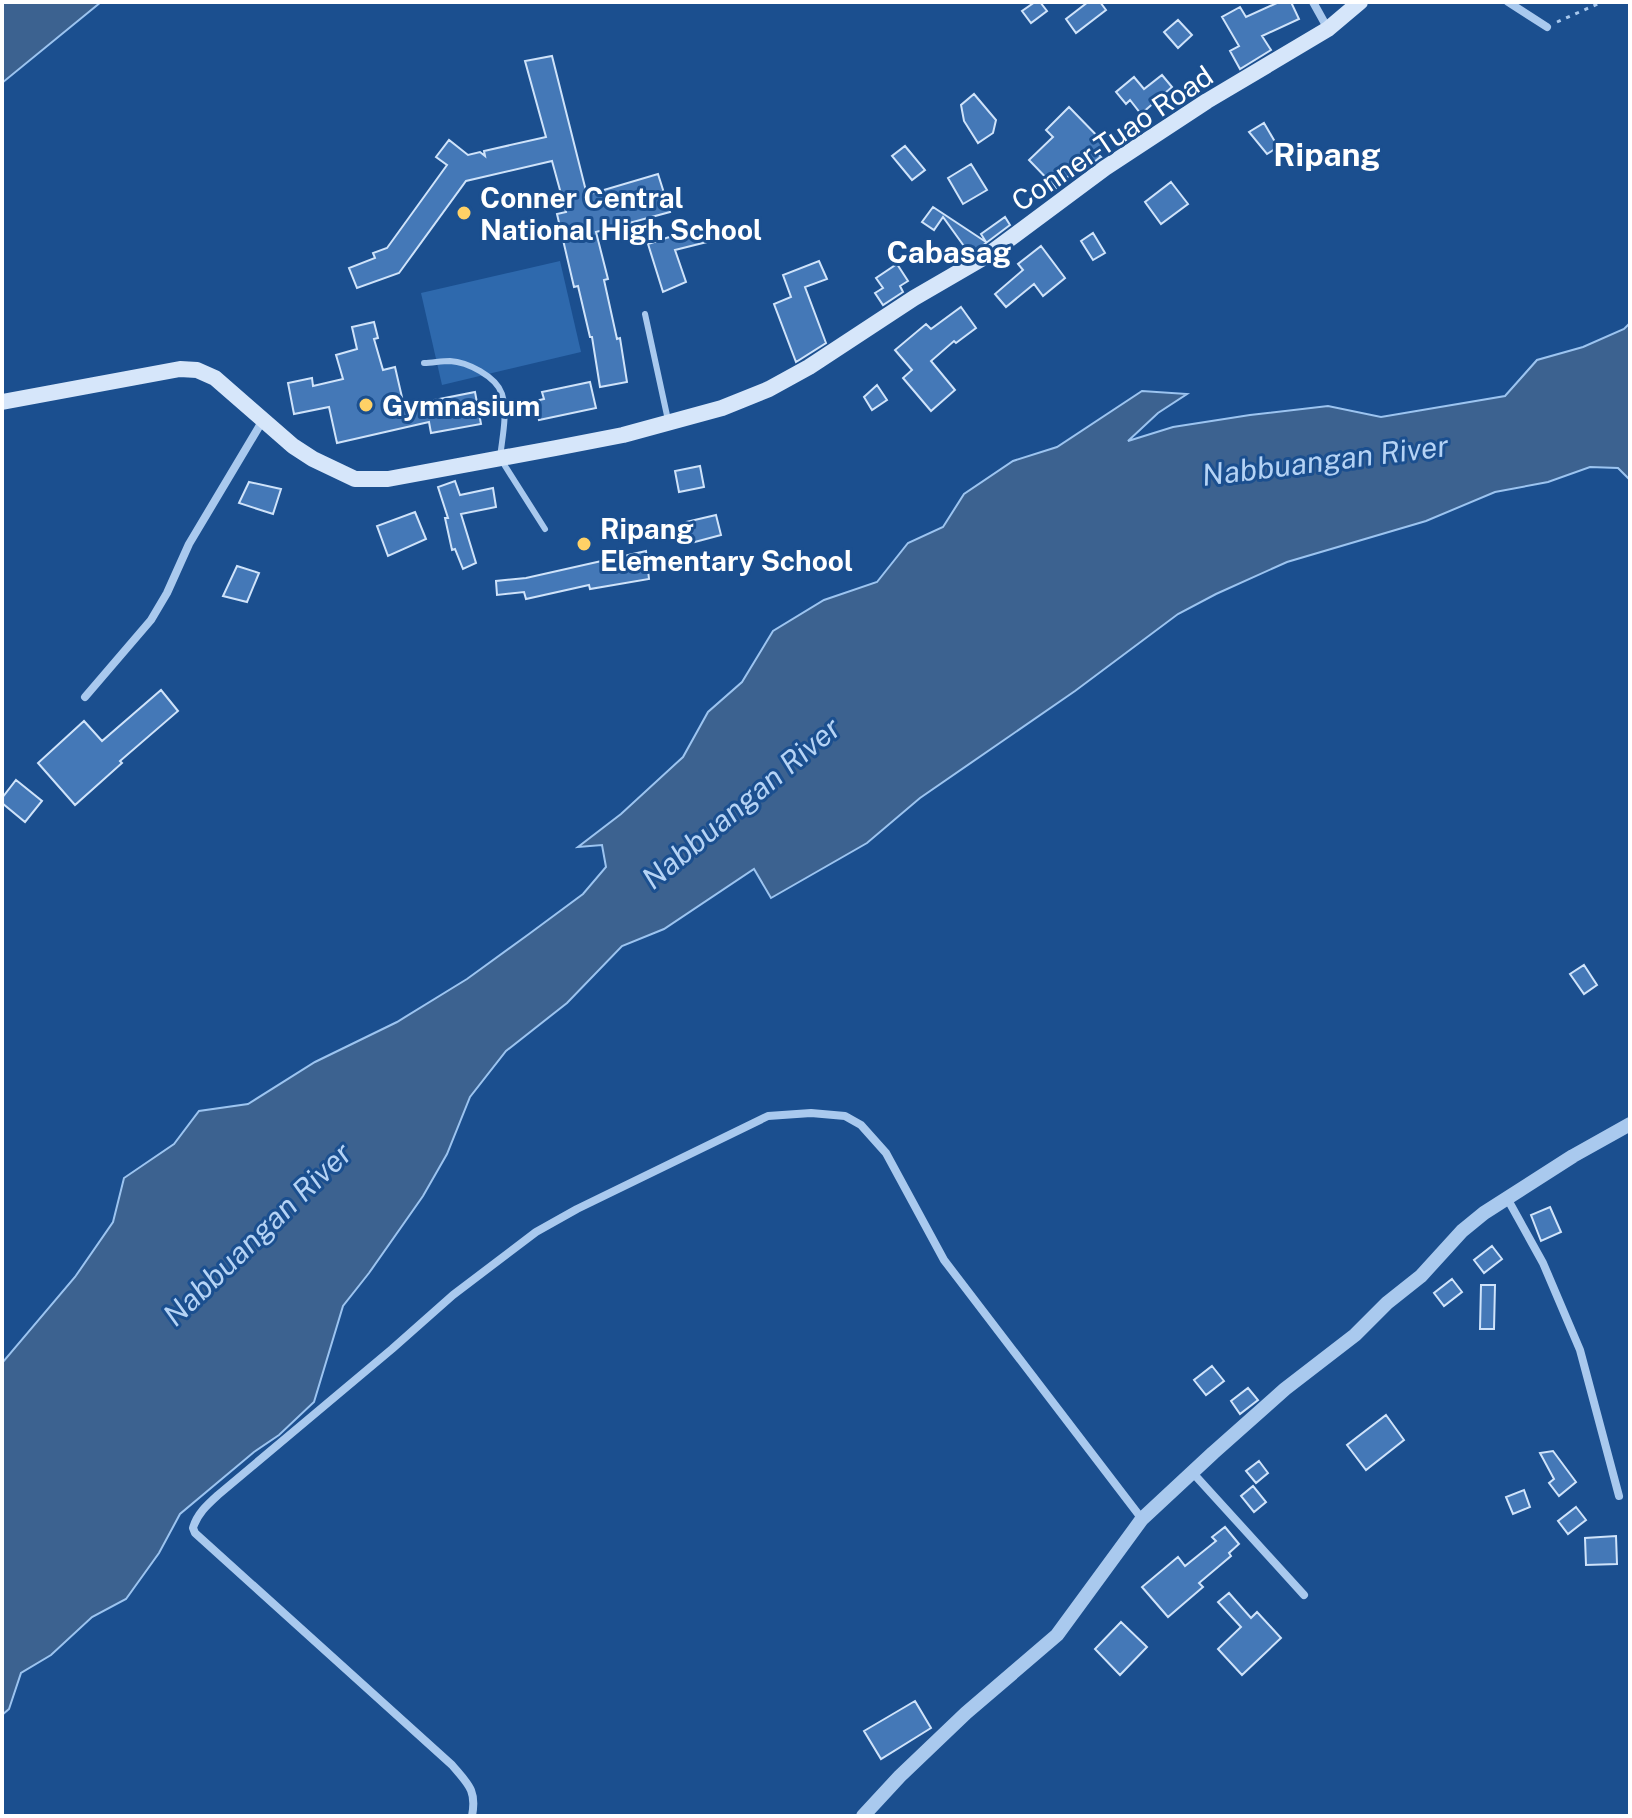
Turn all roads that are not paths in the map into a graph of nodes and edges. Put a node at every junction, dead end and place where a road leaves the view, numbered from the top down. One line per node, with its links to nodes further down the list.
1 (1313, 2): 5 (street)
2 (1360, 2): 5 (main road, Conner-Tuao Road)
3 (1508, 2): 4 (street)
4 (1547, 27)
5 (1328, 29): 10 (main road, Conner-Tuao Road)
6 (645, 314): 10 (lane)
7 (424, 363): 11 (lane)
8 (2, 402): 9 (main road, Conner-Tuao Road)
9 (263, 420): 11 (main road, Conner-Tuao Road); 13 (street)
10 (668, 421): 11 (main road, Conner-Tuao Road)
11 (500, 458): 12 (lane)
12 (545, 529)
13 (85, 697)
14 (1630, 1124): 15 (street)
15 (1507, 1198): 16 (street); 17 (street)
16 (1192, 1472): 18 (street); 19 (street)
17 (1619, 1496)
18 (1142, 1519): 20 (street); 21 (street)
19 (1304, 1595)
20 (472, 1816)
21 (863, 1816)

